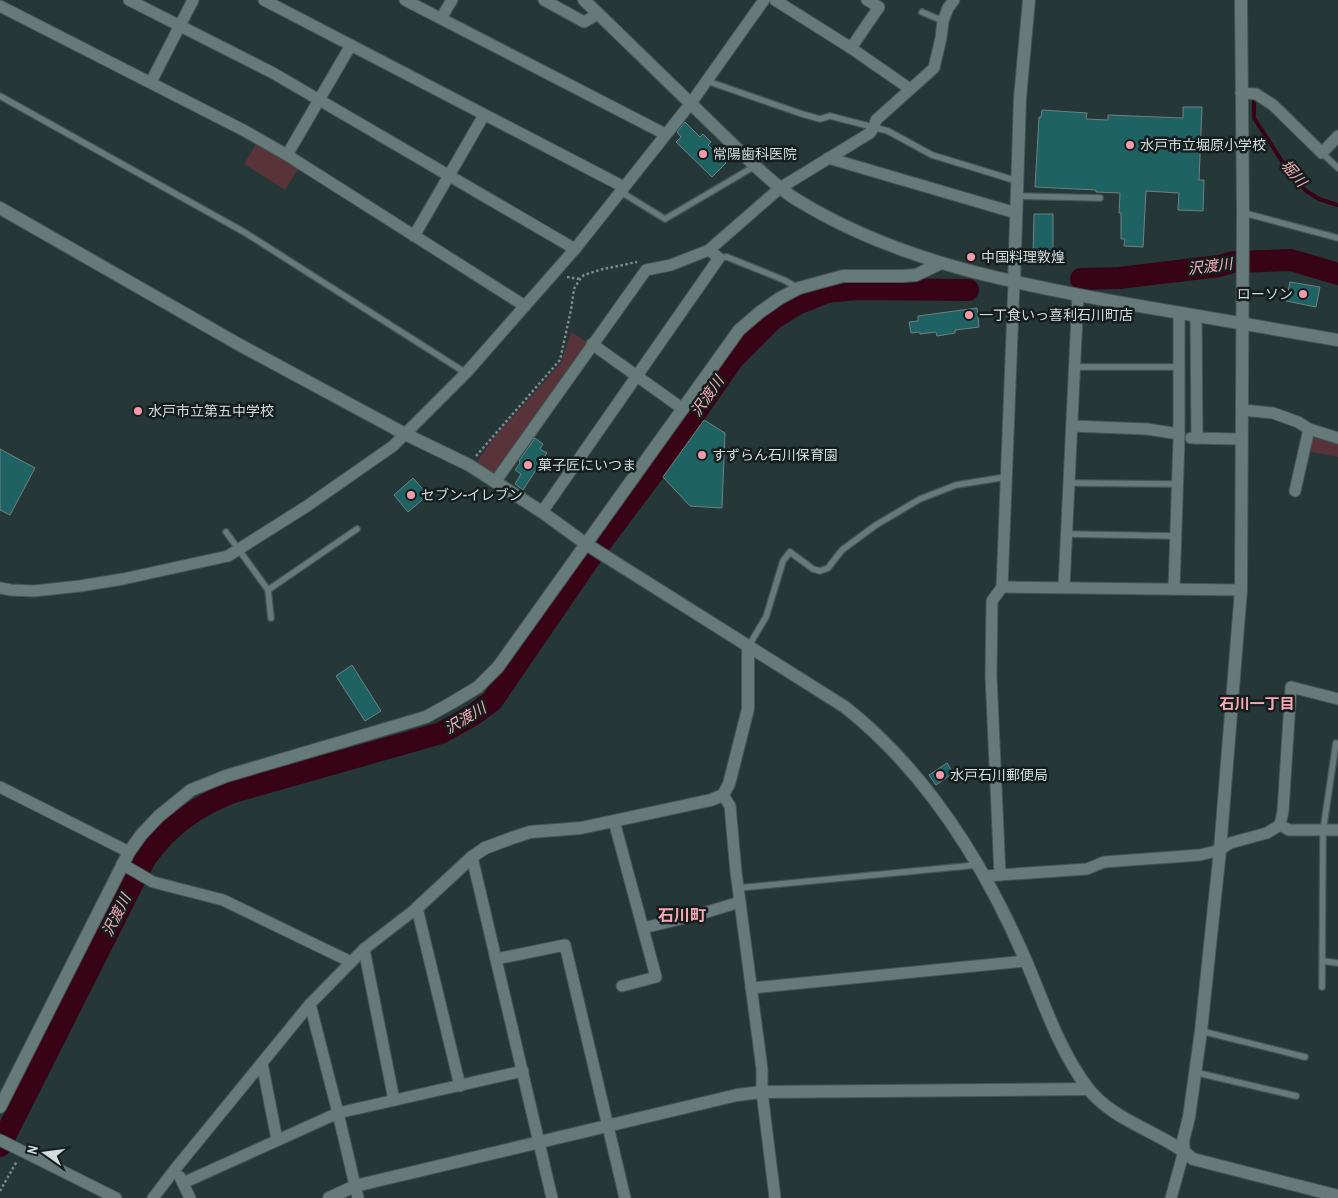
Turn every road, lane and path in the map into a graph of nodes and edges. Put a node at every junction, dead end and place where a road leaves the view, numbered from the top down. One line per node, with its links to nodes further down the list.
1 (130, 0): 19 (street)
2 (193, 0): 19 (street)
3 (264, 0): 20 (street)
4 (406, 0): 17 (street)
5 (452, 0): 17 (street)
6 (544, 0): 16 (street)
7 (584, 0): 16 (street)
8 (764, 0): 22 (street)
9 (775, 0): 21 (street)
10 (867, 0): 21 (street)
11 (954, 0): 18 (street)
12 (1029, 0): 39 (street)
13 (1241, 0): 25 (street)
14 (0, 6): 23 (street)
15 (922, 12): 18 (lane)
16 (598, 14): 28 (street)
17 (441, 18): 31 (street)
18 (943, 21): 24 (street)
19 (180, 25): 23 (street); 27 (street)
20 (351, 45): 27 (street); 29 (street)
21 (851, 48): 24 (street)
22 (707, 81): 28 (street); 30 (lane)
23 (151, 82): 34 (street)
24 (910, 89): 30 (street)
25 (1241, 93): 33 (street); 45 (street)
26 (0, 96): 65 (lane)
27 (319, 100): 34 (street); 38 (street)
28 (690, 103): 31 (street); 36 (street)
29 (484, 115): 38 (street); 41 (street)
30 (874, 127): 35 (street); 39 (lane)
31 (665, 134): 41 (street)
32 (1338, 136): 33 (street)
33 (1322, 153): 37 (lane)
34 (287, 156): 47 (street)
35 (828, 158): 40 (street); 46 (street)
36 (755, 166): 40 (street); 41 (lane)
37 (1338, 168)
38 (450, 175): 47 (street); 49 (street)
39 (1017, 181): 42 (street)
40 (780, 188): 50 (street); 52 (street)
41 (623, 189): 49 (street)
42 (1016, 196): 43 (lane); 46 (street)
43 (1100, 198)
44 (0, 208): 71 (street)
45 (1243, 212): 48 (lane); 60 (street)
46 (1016, 214): 54 (street)
47 (414, 236): 57 (street)
48 (1338, 238)
49 (575, 249): 57 (street)
50 (709, 250): 51 (street); 53 (street)
51 (719, 258): 55 (lane); 66 (street)
52 (941, 263): 54 (street); 55 (street)
53 (646, 270): 62 (street); 76 (path)
54 (1014, 283): 56 (street); 77 (street)
55 (799, 288): 67 (street)
56 (1078, 295): 58 (street); 63 (street)
57 (525, 306): 65 (street)
58 (1179, 313): 59 (street); 64 (street)
59 (1196, 316): 60 (street); 73 (street)
60 (1242, 324): 61 (street); 68 (street)
61 (1338, 340)
62 (592, 344): 66 (street); 78 (street)
63 (1075, 367): 64 (lane); 69 (street)
64 (1180, 367): 72 (street)
65 (466, 373): 71 (street)
66 (637, 376): 67 (street); 82 (street)
67 (683, 408): 87 (street)
68 (1242, 410): 70 (street); 75 (street)
69 (1072, 426): 72 (street); 79 (street)
70 (1309, 429): 74 (street); 81 (street)
71 (405, 434): 76 (street); 88 (street)
72 (1179, 436): 73 (street); 86 (street)
73 (1196, 438): 75 (street)
74 (1338, 438)
75 (1241, 439): 94 (street)
76 (468, 465): 78 (street)
77 (1006, 477): 89 (street); 96 (lane)
78 (495, 482): 82 (street)
79 (1069, 483): 80 (lane); 85 (street)
80 (1172, 484)
81 (1295, 491)
82 (542, 512): 87 (street)
83 (357, 529): 93 (lane)
84 (226, 532): 88 (lane)
85 (1066, 534): 86 (lane); 90 (street)
86 (1176, 536): 92 (street)
87 (589, 546): 96 (street); 106 (street)
88 (239, 550): 91 (street); 93 (lane)
89 (1002, 587): 90 (street); 110 (street)
90 (1064, 587): 92 (street)
91 (0, 588)
92 (1174, 589): 94 (street)
93 (268, 590): 95 (lane)
94 (1241, 590): 105 (street)
95 (271, 618)
96 (748, 647): 100 (street); 108 (street)
97 (1338, 699): 102 (street)
98 (1336, 743): 104 (lane)
99 (0, 787): 106 (street)
100 (723, 795): 101 (street); 112 (street)
101 (614, 821): 107 (street); 115 (street)
102 (1280, 825): 104 (street); 105 (street)
103 (1338, 830): 104 (street)
104 (1323, 831): 119 (lane)
105 (1220, 850): 110 (street); 126 (street)
106 (129, 852): 109 (street)
107 (472, 857): 114 (street); 117 (street)
108 (977, 866): 111 (street); 112 (lane)
109 (127, 867): 120 (street); 136 (street)
110 (1000, 875): 111 (street)
111 (985, 876): 118 (street)
112 (738, 888): 113 (street)
113 (740, 902): 115 (street); 124 (street)
114 (417, 908): 116 (street); 131 (street)
115 (643, 928): 122 (street)
116 (364, 949): 120 (street); 135 (street)
117 (496, 959): 129 (street); 138 (street)
118 (1026, 961): 124 (street); 132 (street)
119 (1323, 961): 121 (lane); 123 (lane)
120 (351, 962): 125 (street)
121 (1338, 962)
122 (622, 986)
123 (1322, 987)
124 (752, 988): 133 (street)
125 (310, 1004): 128 (street); 137 (street)
126 (1201, 1031): 127 (lane); 130 (street)
127 (1305, 1057)
128 (262, 1063): 140 (street); 144 (street)
129 (523, 1071): 131 (street); 141 (street)
130 (1194, 1072): 134 (lane); 143 (street)
131 (460, 1086): 135 (street)
132 (1088, 1090): 133 (street); 143 (street)
133 (762, 1092): 138 (street); 155 (street)
134 (1296, 1096)
135 (394, 1100): 137 (street)
136 (0, 1107)
137 (338, 1113): 140 (street); 147 (street)
138 (608, 1125): 141 (street); 154 (street)
139 (0, 1140): 142 (street)
140 (277, 1140): 145 (street)
141 (539, 1142): 147 (street); 153 (street)
142 (21, 1150): 146 (path); 149 (street)
143 (1184, 1151): 148 (street); 156 (street)
144 (176, 1168): 145 (street); 150 (street)
145 (182, 1183): 151 (street)
146 (0, 1191)
147 (357, 1192): 152 (street)
148 (1338, 1196)
149 (116, 1198)
150 (153, 1198)
151 (190, 1198)
152 (329, 1198)
153 (552, 1198)
154 (625, 1198)
155 (775, 1198)
156 (1172, 1198)

